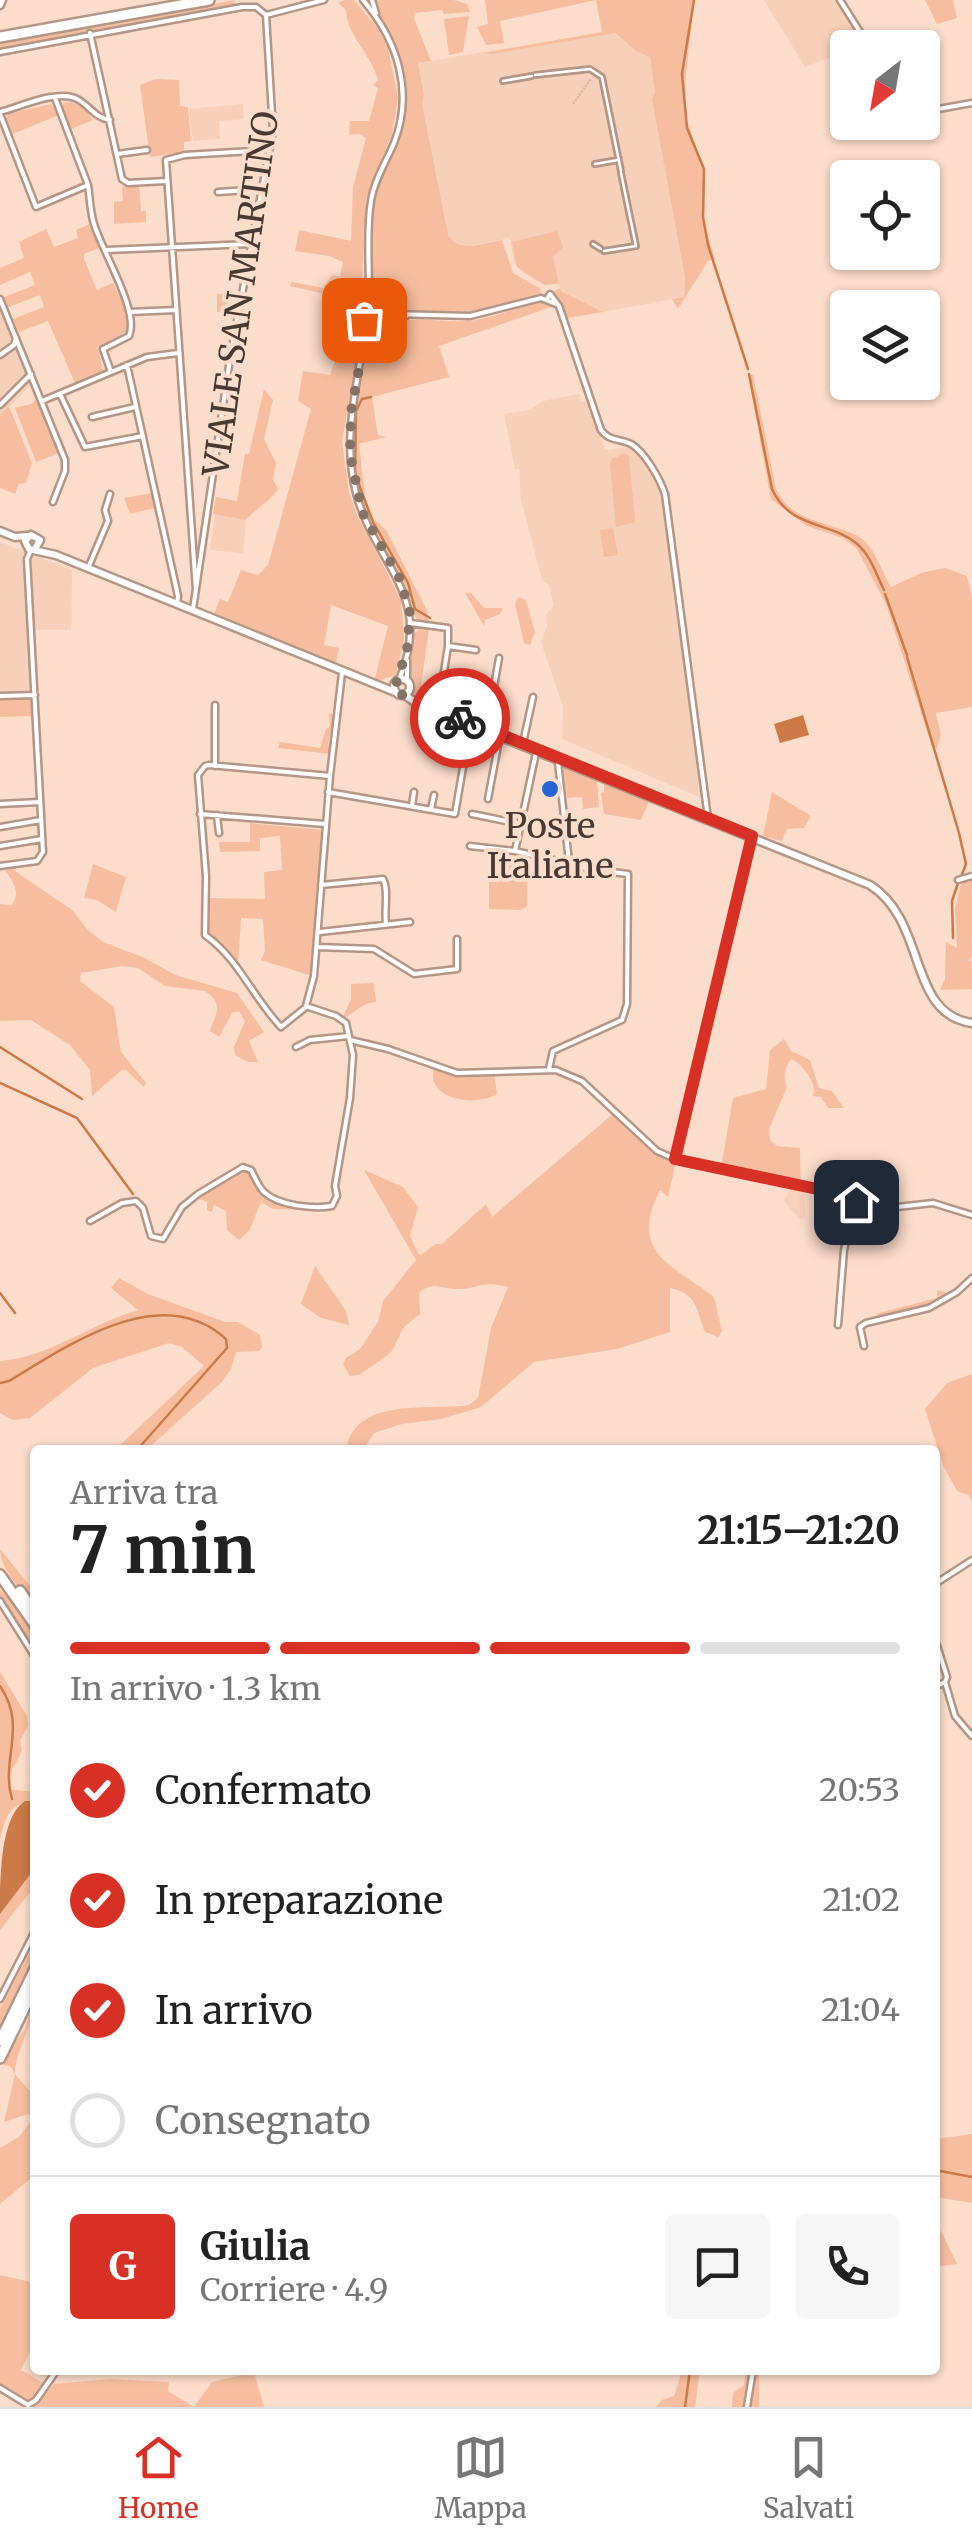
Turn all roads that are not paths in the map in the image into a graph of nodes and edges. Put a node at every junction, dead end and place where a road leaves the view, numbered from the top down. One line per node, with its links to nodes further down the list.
1 (178, 0): 13 (highway)
2 (209, 0): 13 (highway)
3 (237, 0): 8 (street)
4 (324, 0): 9 (street)
5 (363, 0): 10 (street)
6 (372, 0): 10 (street)
7 (840, 0): 11 (street)
8 (238, 8): 9 (street); 12 (street)
9 (266, 15): 22 (street, VIALE SAN MARTINO)
10 (380, 22): 36 (street)
11 (859, 30)
12 (90, 33): 14 (street); 20 (street)
13 (0, 34)
14 (0, 52)
15 (503, 81): 24 (street)
16 (55, 98): 19 (street); 20 (street); 27 (street)
17 (972, 103): 18 (street)
18 (940, 109)
19 (0, 113): 27 (street)
20 (110, 120): 23 (street)
21 (147, 150): 23 (street)
22 (269, 150): 26 (street); 29 (street, VIALE SAN MARTINO)
23 (116, 154): 26 (street)
24 (619, 160): 25 (street); 30 (street)
25 (595, 164)
26 (168, 181): 34 (street)
27 (88, 184): 35 (street)
28 (635, 188): 30 (street)
29 (262, 190): 31 (street); 32 (street, VIALE SAN MARTINO)
30 (624, 190): 33 (street)
31 (218, 192)
32 (252, 244): 34 (street); 66 (street, VIALE SAN MARTINO)
33 (593, 244)
34 (172, 247): 35 (street); 38 (street)
35 (104, 250): 41 (street)
36 (368, 273): 39 (street); 40 (street)
37 (0, 300): 46 (street)
38 (175, 310): 41 (street); 49 (street)
39 (368, 310): 40 (street); 44 (street)
40 (382, 310): 42 (street); 43 (street)
41 (128, 312): 53 (street)
42 (414, 314): 43 (street); 105 (street)
43 (386, 322): 45 (street)
44 (366, 326): 45 (street); 51 (street)
45 (376, 331): 51 (street)
46 (16, 336): 47 (street); 48 (street)
47 (10, 349): 48 (street); 50 (street)
48 (22, 350): 54 (street)
49 (178, 354): 52 (street); 67 (street)
50 (0, 356)
51 (360, 362): 72 (street)
52 (127, 365): 53 (street); 58 (street)
53 (111, 372): 55 (street)
54 (31, 374): 56 (street); 57 (street)
55 (60, 394): 56 (street); 60 (street)
56 (42, 401): 62 (street)
57 (0, 405)
58 (136, 408): 59 (street); 60 (street)
59 (92, 417)
60 (142, 436): 70 (street)
61 (110, 494): 68 (street)
62 (54, 502)
63 (0, 533): 64 (main road); 65 (main road)
64 (28, 536): 65 (main road); 65 (main road)
65 (34, 547): 68 (main road); 81 (street)
66 (204, 552): 67 (street); 69 (street, VIALE SAN MARTINO)
67 (192, 554): 69 (street)
68 (88, 568): 70 (main road)
69 (197, 577): 71 (street)
70 (177, 604): 71 (main road)
71 (193, 611): 76 (main road)
72 (410, 622): 73 (street); 79 (street)
73 (448, 643): 74 (street); 77 (street)
74 (476, 650)
75 (499, 658): 87 (street)
76 (343, 671): 79 (main road); 93 (street)
77 (443, 678): 78 (street); 85 (street)
78 (459, 681)
79 (399, 684): 80 (main road); 80 (main road)
80 (407, 693): 85 (main road)
81 (35, 695): 82 (street); 98 (street)
82 (0, 696)
83 (533, 697): 89 (street)
84 (215, 705): 92 (street)
85 (438, 710): 86 (main road)
86 (472, 723): 87 (main road); 101 (street)
87 (481, 726): 88 (main road)
88 (500, 734): 89 (main road); 97 (street)
89 (522, 743): 90 (main road)
90 (537, 749): 91 (main road); 108 (street)
91 (559, 758): 105 (main road); 116 (street)
92 (215, 766): 93 (street); 102 (street)
93 (330, 776): 94 (street)
94 (328, 792): 100 (street); 107 (street)
95 (414, 792): 100 (street)
96 (434, 795): 101 (street)
97 (488, 799)
98 (40, 802): 99 (street); 106 (street)
99 (0, 804)
100 (412, 806): 101 (street)
101 (431, 809)
102 (200, 814): 104 (street); 126 (street)
103 (472, 814): 108 (street)
104 (218, 815): 107 (street); 110 (street)
105 (708, 818): 111 (main road)
106 (41, 820): 109 (street); 112 (street)
107 (326, 824): 120 (street)
108 (520, 824): 115 (street)
109 (0, 827)
110 (219, 833)
111 (752, 836): 127 (main road); 131 (street)
112 (42, 839): 113 (street); 117 (street)
113 (0, 846)
114 (470, 846): 115 (street)
115 (514, 851): 116 (street)
116 (570, 864): 130 (street)
117 (0, 866)
118 (972, 876): 119 (street)
119 (958, 880)
120 (321, 885): 122 (street); 123 (street)
121 (410, 922): 122 (street)
122 (386, 924): 123 (street)
123 (318, 932): 125 (street)
124 (457, 939): 125 (street)
125 (317, 948): 126 (street)
126 (306, 1006): 128 (street)
127 (972, 1023)
128 (349, 1038): 129 (street); 130 (street); 134 (street)
129 (296, 1048)
130 (549, 1069): 131 (street)
131 (675, 1159): 132 (street)
132 (856, 1202): 133 (street); 136 (street)
133 (972, 1215)
134 (90, 1221)
135 (972, 1278): 137 (street)
136 (838, 1325)
137 (864, 1346)
138 (972, 1560): 141 (street)
139 (0, 1565): 143 (highway)
140 (0, 1574): 144 (highway)
141 (940, 1581)
142 (0, 1601): 145 (street)
143 (30, 1606)
144 (30, 1618)
145 (30, 1649)
146 (940, 1652): 147 (street)
147 (945, 1682): 148 (street); 149 (street)
148 (940, 1685)
149 (972, 1736)
150 (30, 1941): 153 (street)
151 (30, 1979): 154 (highway)
152 (30, 1996): 155 (highway)
153 (0, 1999)
154 (0, 2042)
155 (0, 2058)
156 (54, 2375): 159 (street)
157 (752, 2375): 160 (street)
158 (0, 2388): 159 (street)
159 (28, 2406)
160 (747, 2407)

